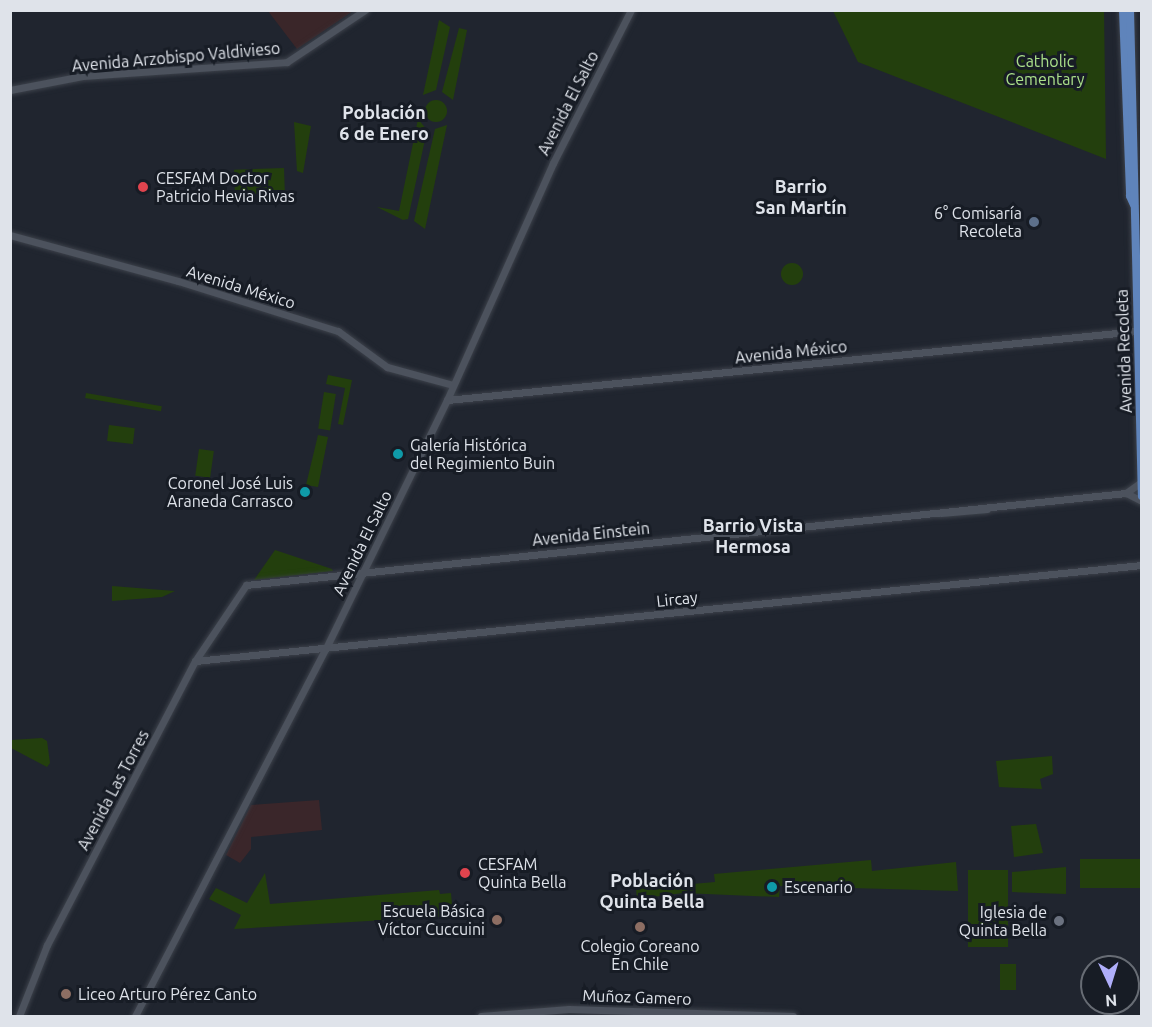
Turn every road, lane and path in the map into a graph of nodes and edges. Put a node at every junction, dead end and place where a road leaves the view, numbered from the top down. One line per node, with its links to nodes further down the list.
1 (365, 10): 5 (street, Avenida Arzobispo Valdivieso)
2 (631, 10): 10 (street, Avenida El Salto)
3 (1123, 10): 6 (main road, Avenida Recoleta)
4 (1130, 10): 6 (main road, Avenida Recoleta)
5 (10, 90)
6 (1134, 205): 8 (main road, Avenida Recoleta)
7 (10, 235): 10 (street, Avenida México)
8 (1139, 301): 9 (main road, Avenida Recoleta)
9 (1137, 331): 11 (street, Avenida México); 12 (main road, Avenida Recoleta)
10 (453, 385): 11 (street, Avenida El Salto)
11 (447, 400): 17 (street, Avenida El Salto)
12 (1141, 482): 13 (street); 14 (main road, Avenida Recoleta)
13 (1126, 493): 15 (street); 17 (street, Avenida Einstein)
14 (1142, 496)
15 (1142, 501)
16 (1142, 565): 20 (street, Lircay)
17 (364, 571): 18 (street, Avenida Einstein); 20 (street, Avenida El Salto)
18 (246, 585): 19 (street, Avenida Las Torres)
19 (204, 648): 21 (street); 22 (street, Avenida Las Torres)
20 (326, 648): 21 (street, Lircay); 25 (street, Avenida El Salto)
21 (215, 659): 22 (street, Lircay)
22 (195, 661): 24 (street, Avenida Las Torres)
23 (781, 1016): 26 (street, Muñoz Gamero); 27 (street, Muñoz Gamero)
24 (19, 1017)
25 (135, 1017)
26 (481, 1017)
27 (793, 1017)

